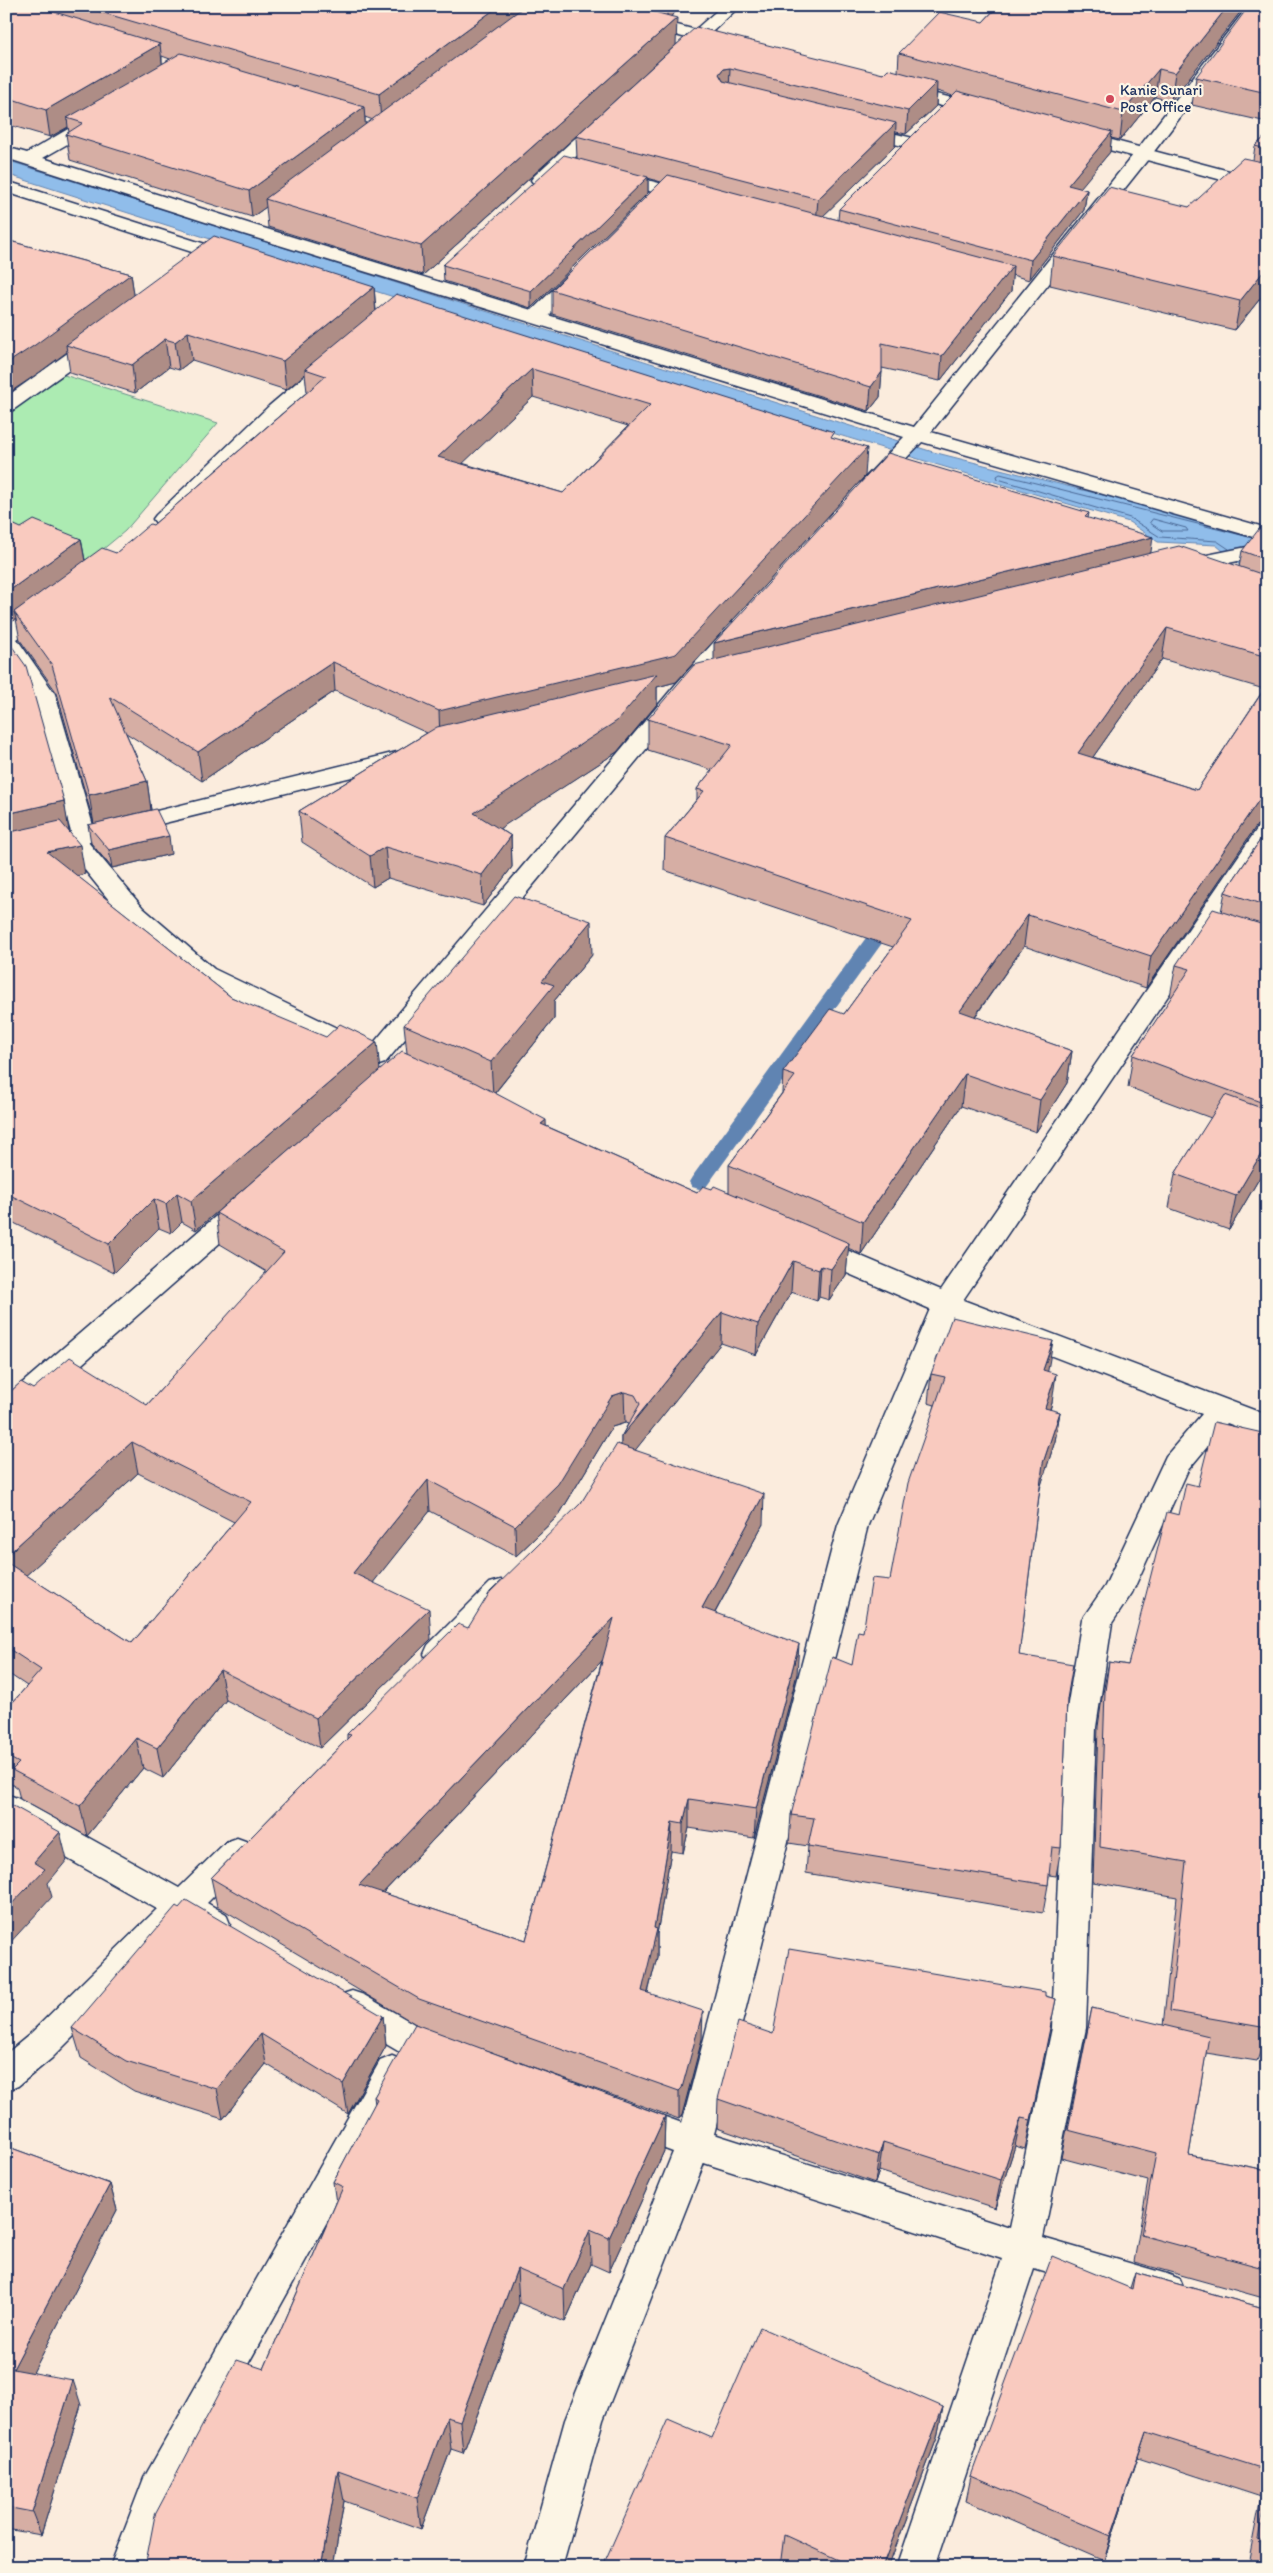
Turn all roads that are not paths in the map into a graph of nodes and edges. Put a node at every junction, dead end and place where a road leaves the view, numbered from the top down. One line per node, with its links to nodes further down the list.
1 (587, 6): 4 (street)
2 (732, 6): 4 (street)
3 (1257, 6): 18 (street)
4 (697, 36): 5 (street); 6 (street)
5 (735, 46)
6 (661, 69)
7 (886, 86): 8 (street)
8 (951, 103): 11 (street); 12 (street)
9 (115, 109): 20 (street)
10 (618, 109): 21 (street)
11 (994, 114)
12 (938, 116)
13 (844, 127): 16 (street)
14 (925, 130): 16 (street)
15 (1060, 132): 18 (street)
16 (911, 143): 19 (street)
17 (6, 152): 20 (street)
18 (1143, 154): 25 (street); 36 (street)
19 (898, 157)
20 (29, 159): 37 (street)
21 (560, 162): 22 (street); 27 (street)
22 (579, 167)
23 (598, 172): 26 (street)
24 (6, 186): 30 (street)
25 (1267, 187)
26 (664, 190): 28 (street); 29 (street)
27 (527, 192)
28 (710, 202)
29 (651, 203)
30 (215, 253): 32 (street); 33 (street)
31 (590, 264): 38 (street)
32 (199, 265)
33 (252, 266)
34 (441, 270): 37 (street)
35 (1016, 284): 36 (street)
36 (1034, 290): 42 (street)
37 (418, 291): 38 (street)
38 (536, 317): 42 (street)
39 (112, 330): 41 (street)
40 (348, 349): 44 (street)
41 (6, 406)
42 (914, 439): 43 (street); 45 (street)
43 (860, 495)
44 (150, 531)
45 (1267, 534)
46 (1267, 549): 47 (street)
47 (1212, 582)
48 (60, 598): 50 (street)
49 (755, 610): 52 (street)
50 (6, 639): 56 (street)
51 (722, 680): 52 (street)
52 (684, 689): 53 (street); 57 (street)
53 (645, 698)
54 (432, 750): 56 (street)
55 (1267, 831): 61 (street)
56 (70, 839): 57 (street)
57 (376, 1057): 58 (street)
58 (401, 1069)
59 (267, 1186): 63 (street)
60 (792, 1238): 61 (street)
61 (946, 1304): 62 (street); 76 (street)
62 (1222, 1410): 64 (street); 77 (street)
63 (6, 1414)
64 (1267, 1427)
65 (520, 1573): 66 (street)
66 (422, 1670)
67 (6, 1808): 69 (street)
68 (260, 1830): 69 (street)
69 (183, 1906): 70 (street); 74 (street)
70 (242, 1941)
71 (326, 1990): 72 (street)
72 (410, 2040): 73 (street); 80 (street)
73 (465, 2060)
74 (6, 2075)
75 (602, 2110): 76 (street)
76 (694, 2143): 77 (street); 81 (street)
77 (1023, 2250): 78 (street); 79 (street)
78 (1201, 2301)
79 (916, 2566)
80 (129, 2567)
81 (543, 2567)

